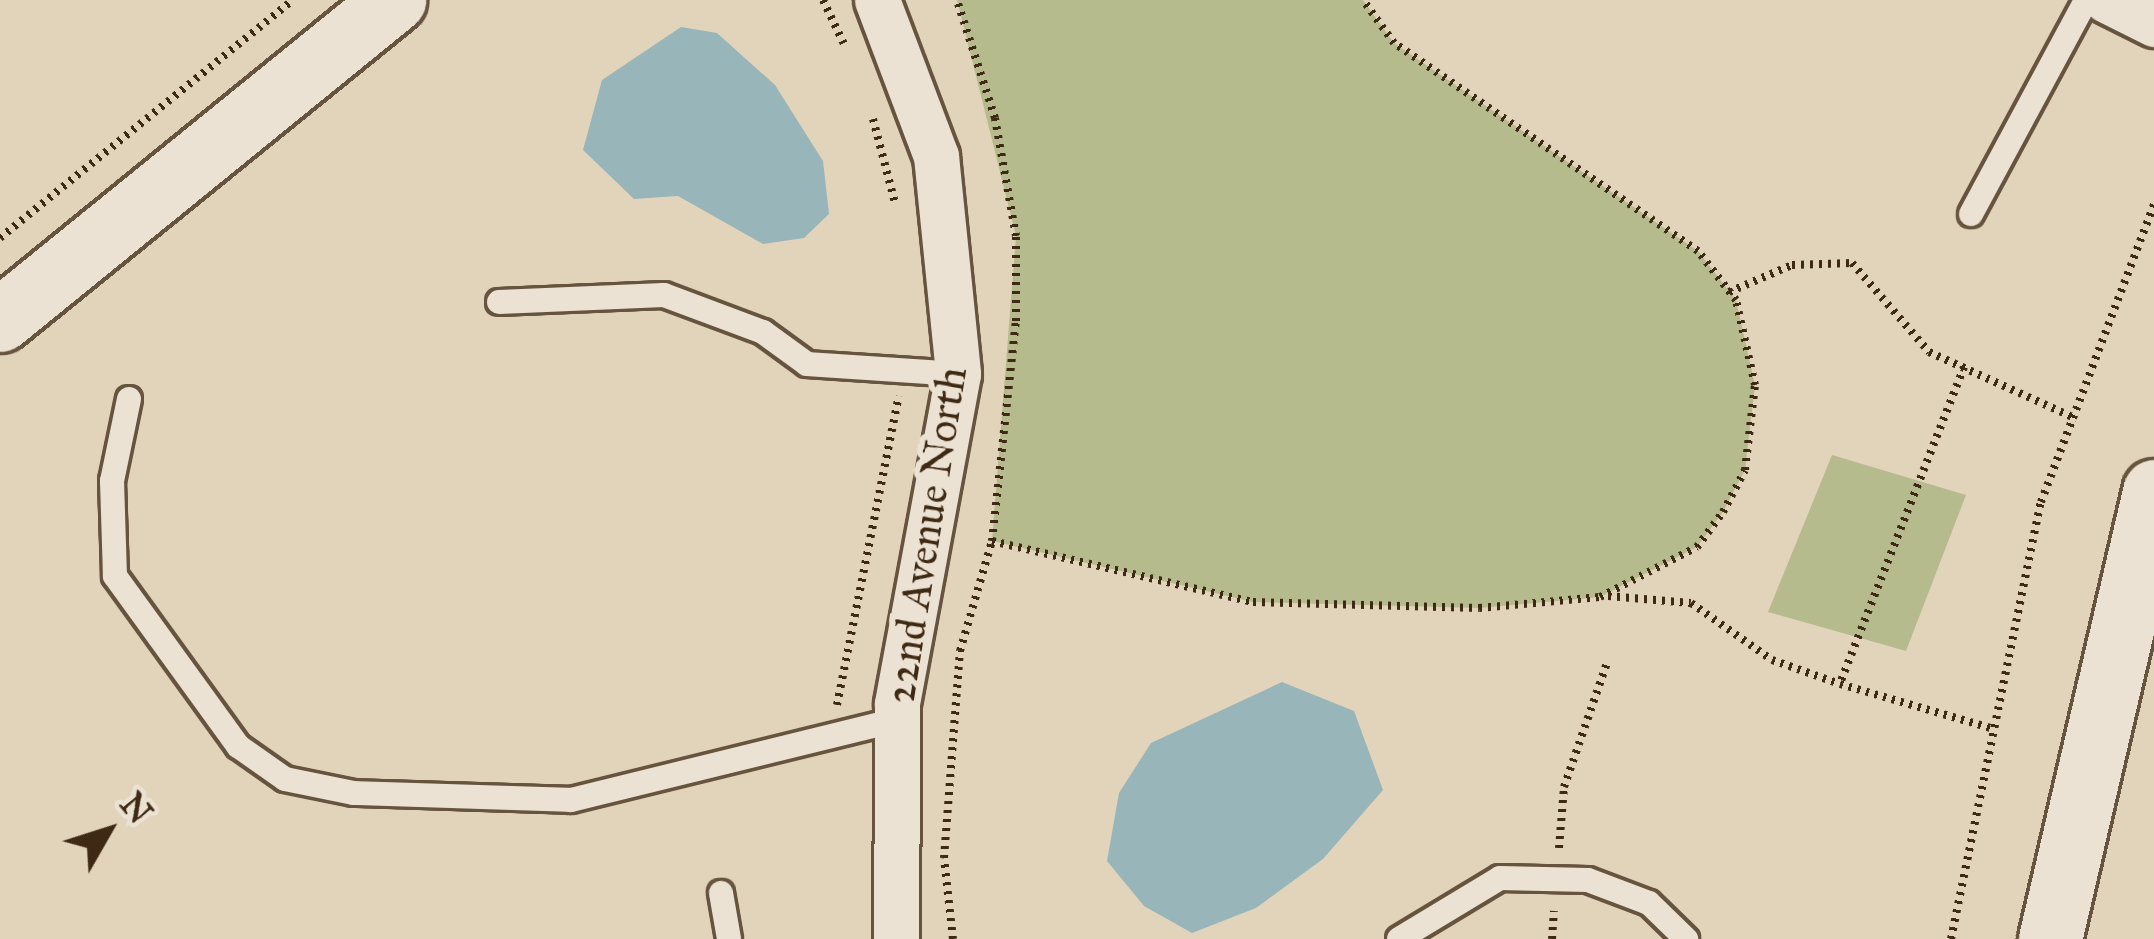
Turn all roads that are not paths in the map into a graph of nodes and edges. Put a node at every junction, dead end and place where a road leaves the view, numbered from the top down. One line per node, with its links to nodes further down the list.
1 (394, 0): 8 (main road)
2 (877, 0): 9 (street, 22nd Avenue North)
3 (2086, 0): 6 (lane)
4 (2106, 0): 5 (street)
5 (2153, 21)
6 (1971, 214)
7 (500, 302): 9 (lane)
8 (0, 320)
9 (958, 374): 12 (street, 22nd Avenue North)
10 (129, 399): 12 (lane)
11 (2154, 491): 18 (main road)
12 (896, 720): 15 (street, 22nd Avenue North)
13 (721, 892): 14 (lane)
14 (729, 939)
15 (896, 939)
16 (1399, 939): 17 (lane)
17 (1686, 939)
18 (2050, 939)

